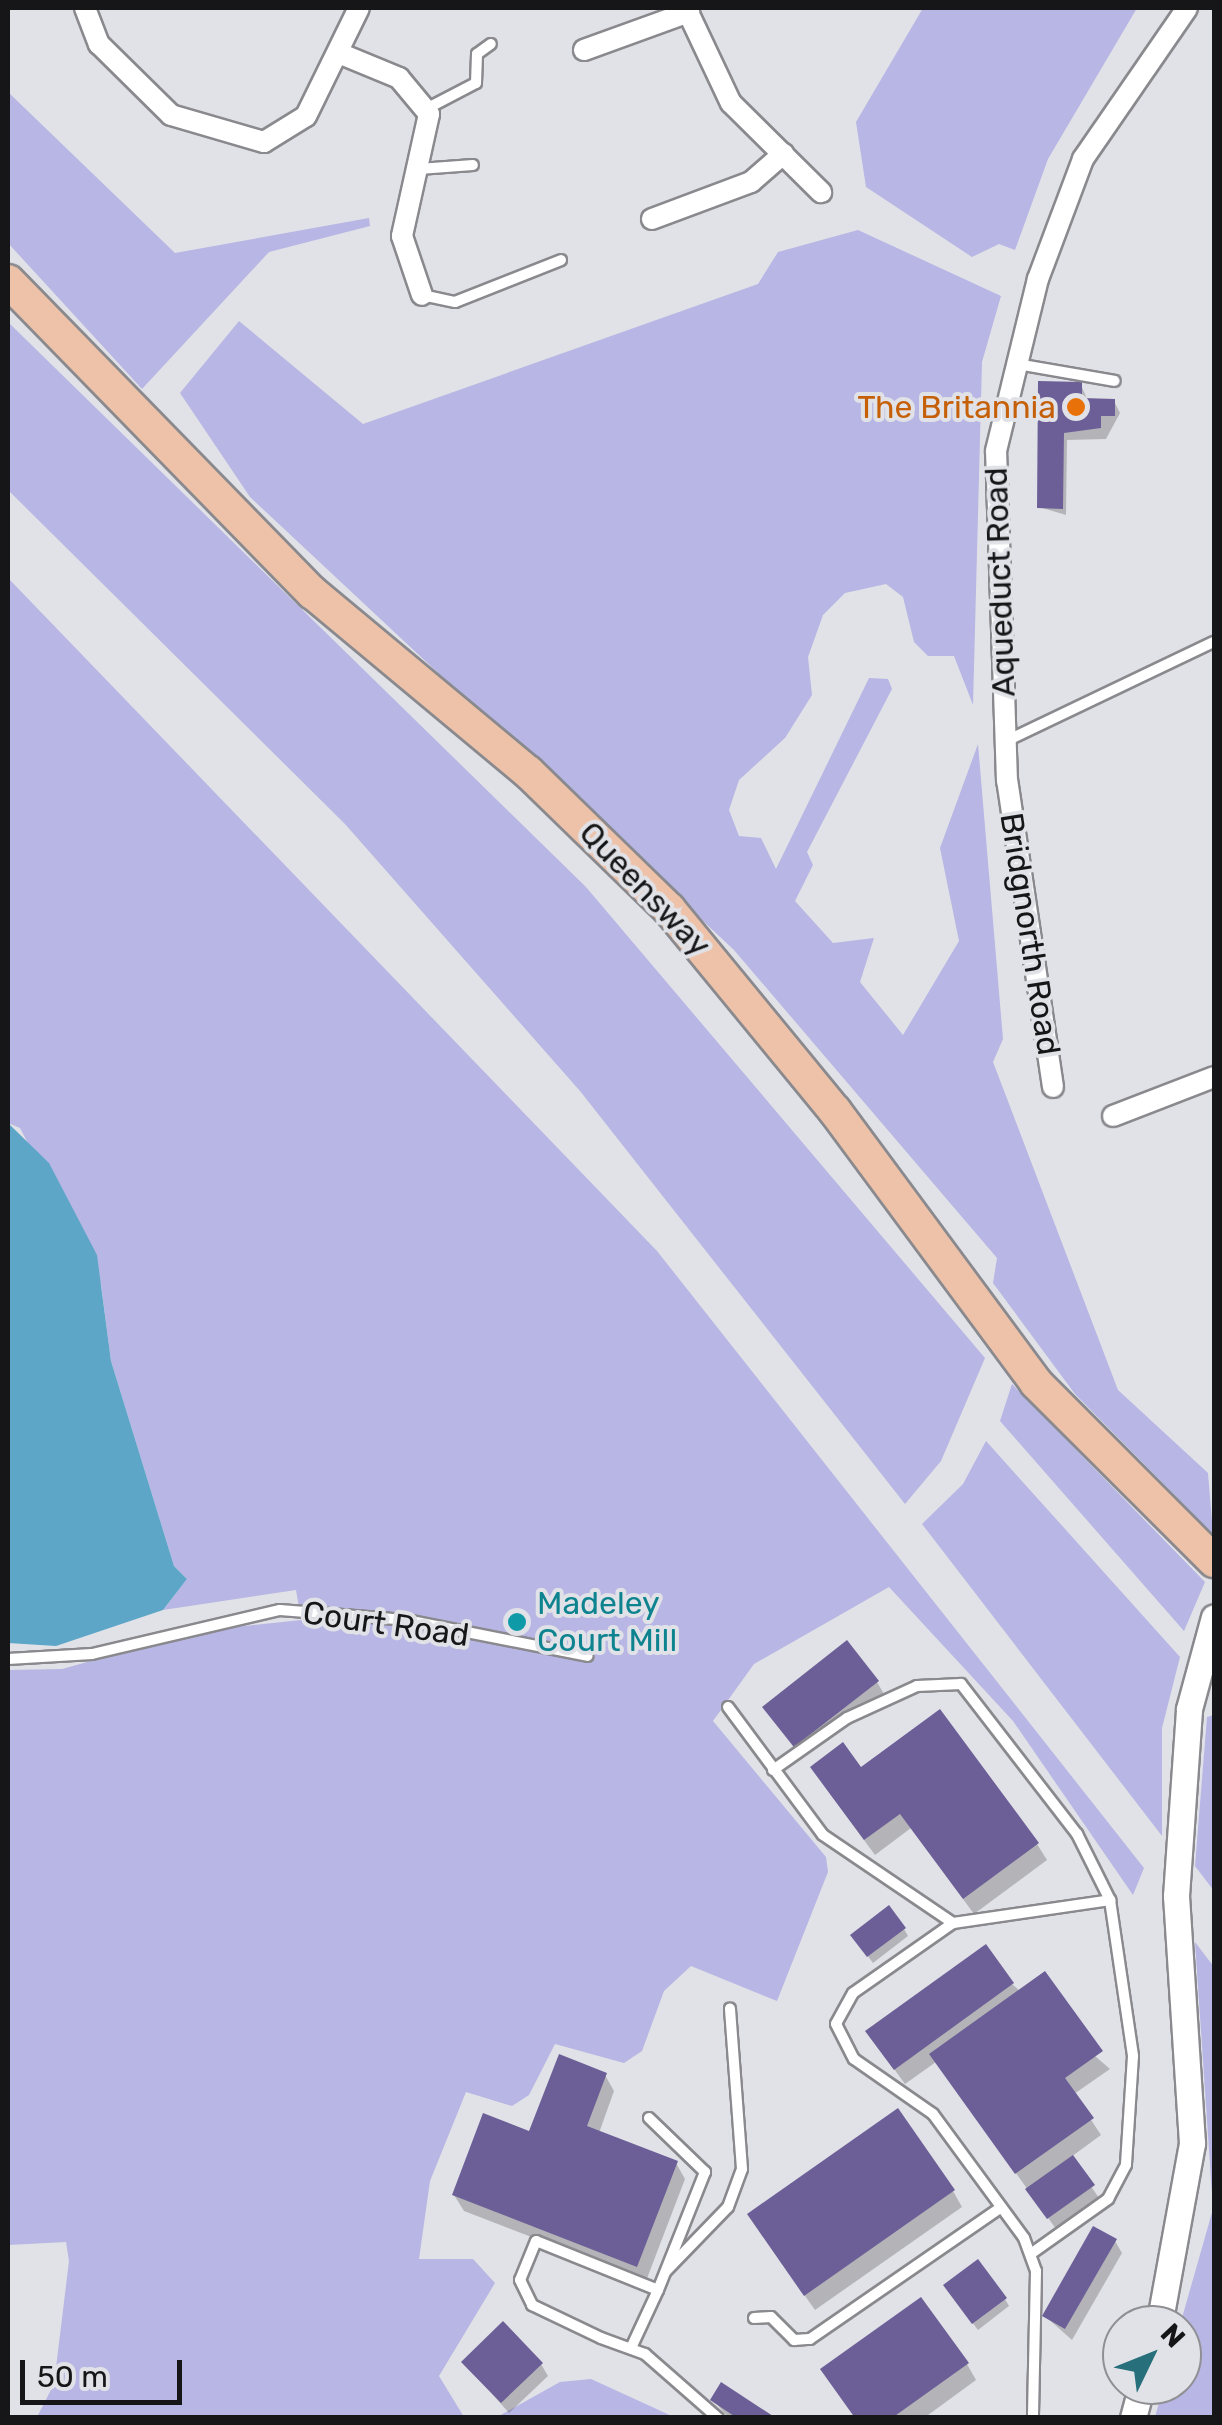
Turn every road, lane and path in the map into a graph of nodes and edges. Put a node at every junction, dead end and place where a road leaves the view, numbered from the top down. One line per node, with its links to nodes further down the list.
1 (85, 8): 7 (street)
2 (358, 8): 7 (street)
3 (1187, 8): 17 (street, Aqueduct Road)
4 (688, 10): 6 (street); 9 (street)
5 (491, 44): 8 (lane)
6 (584, 50)
7 (341, 54): 8 (street)
8 (426, 109): 11 (street)
9 (783, 154): 12 (street); 13 (street)
10 (473, 164): 11 (lane)
11 (419, 169): 16 (street)
12 (821, 192)
13 (652, 218)
14 (561, 260): 16 (lane)
15 (8, 281): 25 (main road, Queensway)
16 (422, 295)
17 (1017, 364): 18 (lane); 20 (street, Aqueduct Road)
18 (1115, 381)
19 (1214, 642): 20 (lane)
20 (1005, 741): 21 (street, Aqueduct Road)
21 (1007, 781): 23 (street, Bridgnorth Road)
22 (1214, 1076): 24 (street)
23 (1053, 1086)
24 (1113, 1116)
25 (1205, 1552)
26 (1214, 1617): 39 (street)
27 (588, 1656): 28 (lane, Court Road)
28 (8, 1659)
29 (728, 1707): 30 (lane)
30 (773, 1770): 31 (lane); 32 (lane)
31 (1110, 1900): 32 (lane); 36 (lane)
32 (952, 1922): 35 (lane)
33 (730, 2008): 37 (lane)
34 (648, 2118): 37 (lane)
35 (1001, 2208): 36 (lane); 40 (lane)
36 (1032, 2253): 43 (lane)
37 (666, 2271): 38 (lane)
38 (658, 2290): 41 (lane); 41 (lane)
39 (1162, 2305)
40 (754, 2318)
41 (631, 2348): 42 (lane)
42 (718, 2418)
43 (1033, 2418)

